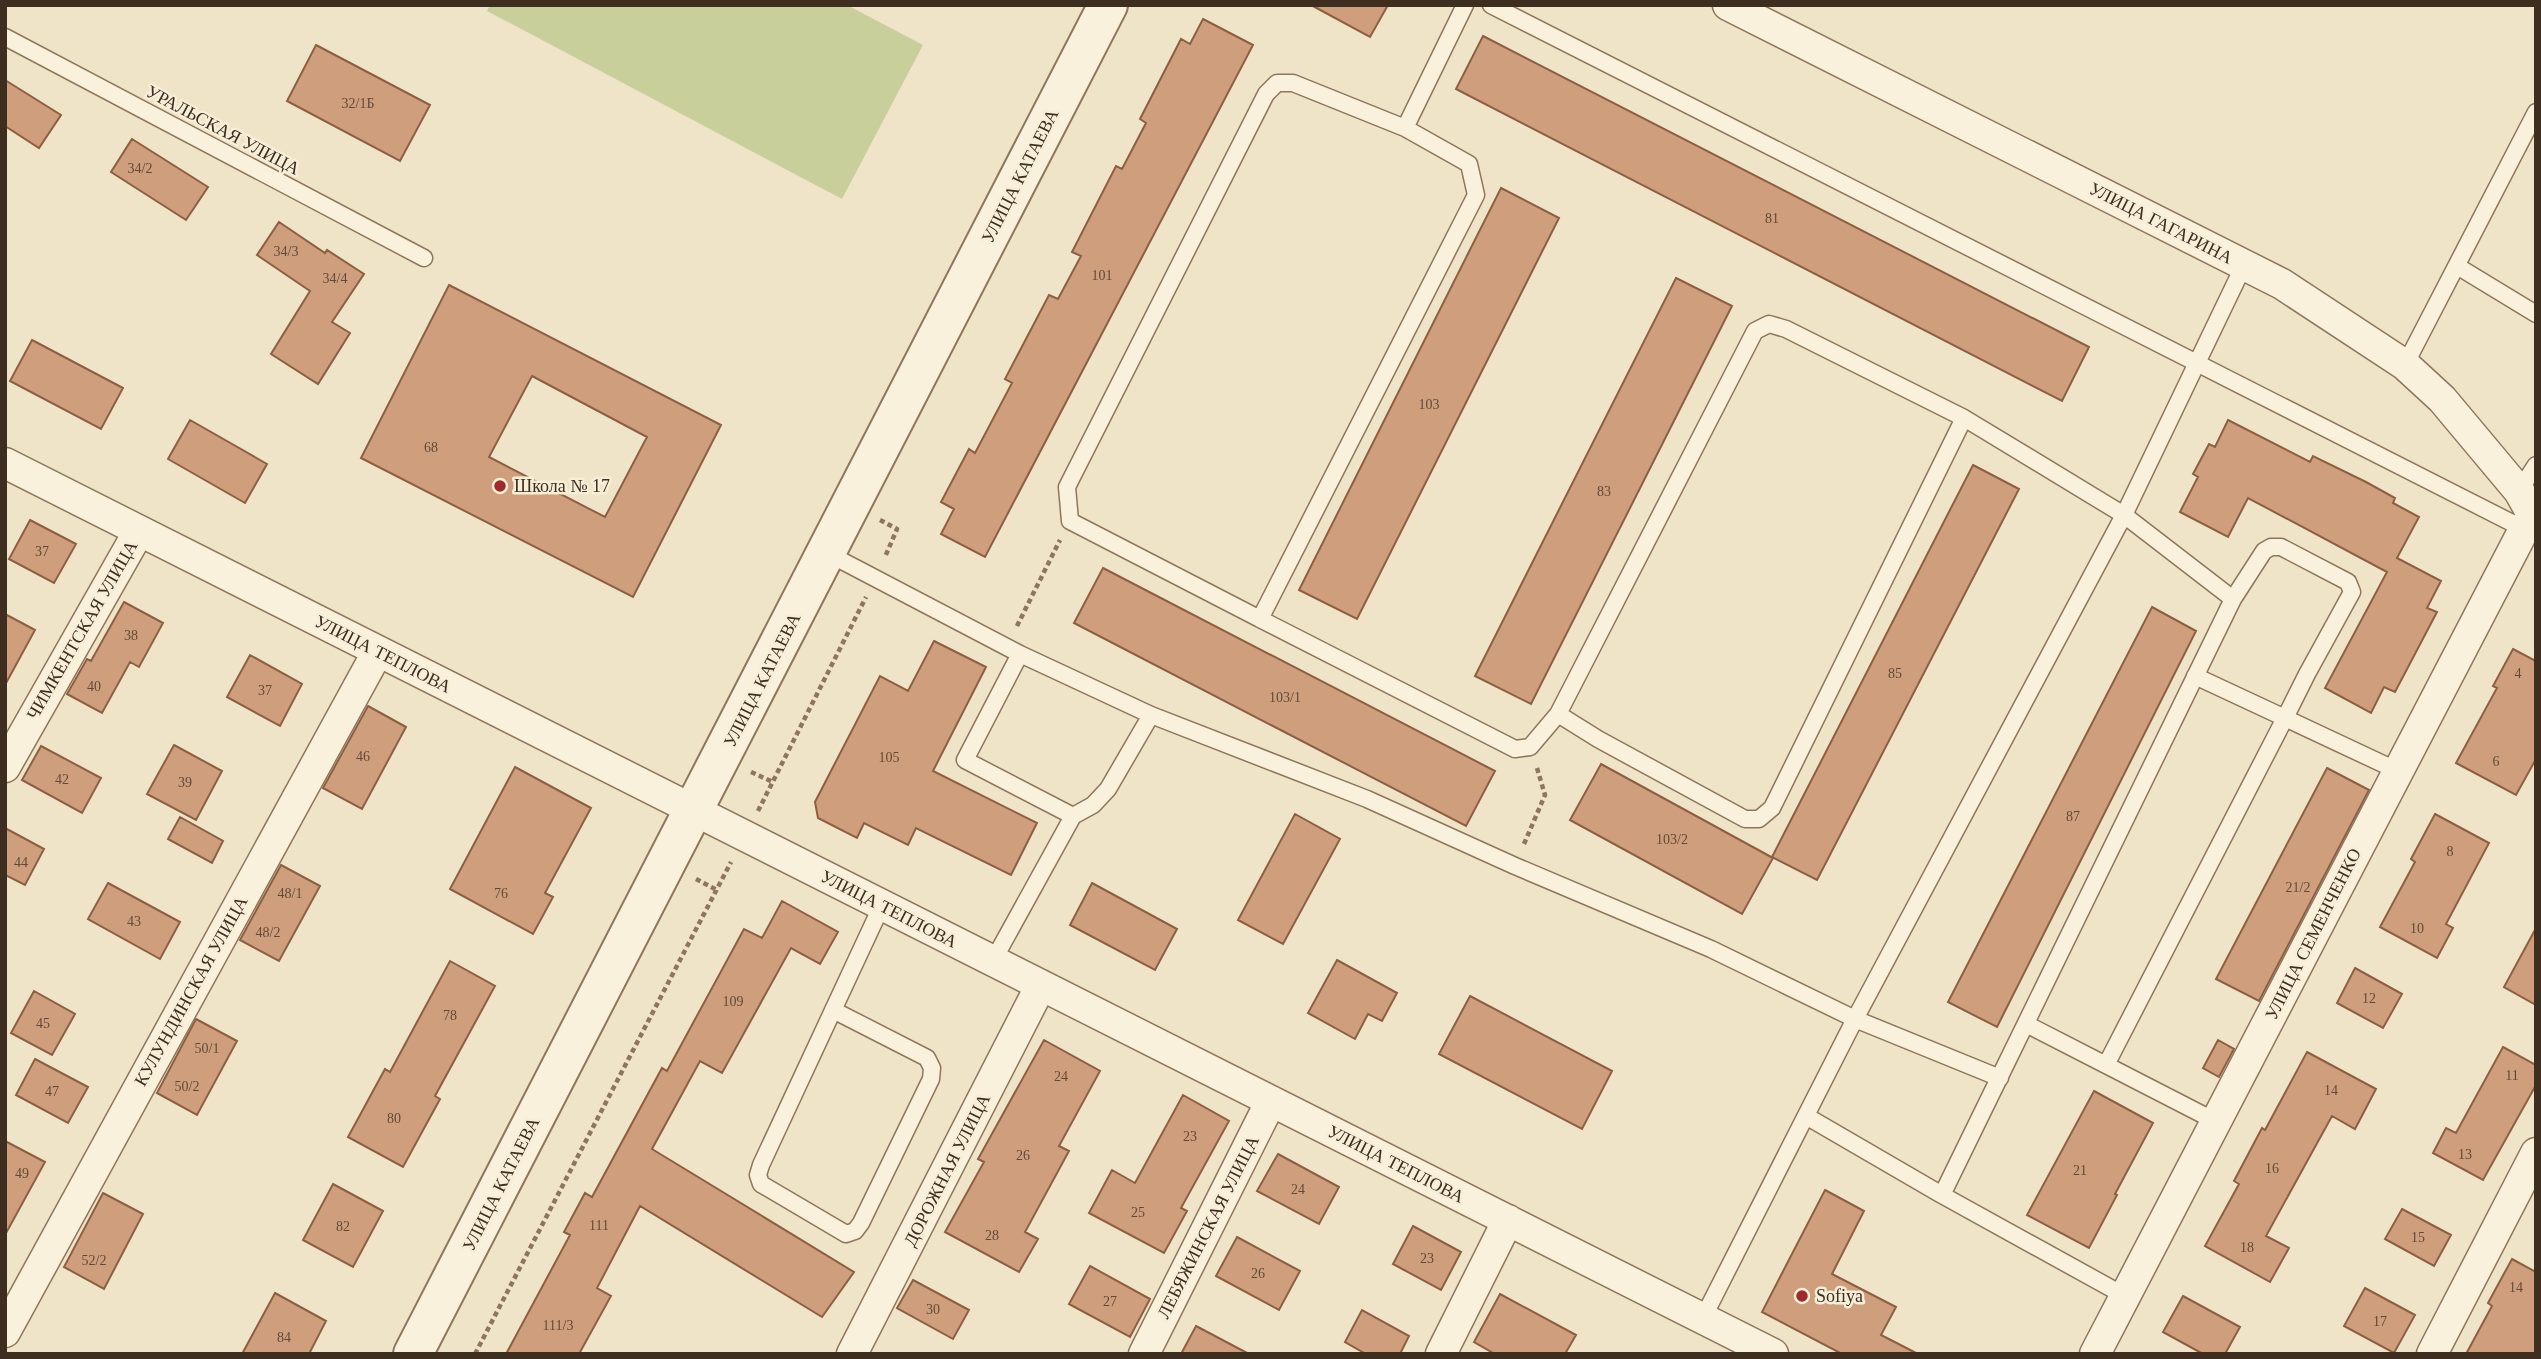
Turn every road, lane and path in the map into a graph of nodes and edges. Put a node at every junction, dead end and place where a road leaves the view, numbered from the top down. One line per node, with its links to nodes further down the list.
1 (1108, 5): 17 (street, УЛИЦА КАТАЕВА)
2 (1465, 5): 7 (lane)
3 (1491, 5): 12 (lane)
4 (1728, 5): 9 (street, УЛИЦА ГАГАРИНА)
5 (5, 37): 8 (lane, УРАЛЬСКАЯ УЛИЦА)
6 (2536, 112): 10 (lane)
7 (1405, 128): 20 (lane); 25 (lane)
8 (424, 258)
9 (2244, 265): 12 (lane); 13 (street, УЛИЦА ГАГАРИНА)
10 (2457, 266): 11 (lane); 13 (lane)
11 (2536, 314)
12 (2197, 363): 18 (lane); 19 (lane)
13 (2405, 365): 18 (street, УЛИЦА ГАГАРИНА)
14 (1964, 418): 19 (lane); 29 (lane); 29 (lane)
15 (5, 463): 21 (street, УЛИЦА ТЕПЛОВА)
16 (2536, 466): 18 (lane)
17 (850, 506): 22 (street, УЛИЦА КАТАЕВА); 23 (path)
18 (2528, 513): 34 (street, УЛИЦА СЕМЕНЧЕНКО)
19 (2124, 515): 24 (lane); 43 (lane)
20 (1070, 521): 25 (lane); 26 (path)
21 (139, 531): 27 (street, УЛИЦА ТЕПЛОВА); 33 (street, ЧИМКЕНТСКАЯ УЛИЦА)
22 (827, 553): 23 (lane); 35 (street, УЛИЦА КАТАЕВА)
23 (876, 578): 26 (lane); 37 (path)
24 (2233, 599): 28 (lane); 31 (lane)
25 (1260, 619): 32 (lane)
26 (1013, 650): 30 (lane); 36 (lane)
27 (378, 651): 35 (street, УЛИЦА ТЕПЛОВА); 55 (street, КУЛУНДИНСКАЯ УЛИЦА)
28 (2195, 676): 31 (lane); 44 (lane)
29 (1558, 714): 32 (lane)
30 (1152, 715): 36 (lane); 38 (lane)
31 (2285, 718): 34 (lane); 45 (lane)
32 (1530, 747): 38 (path)
33 (5, 766)
34 (2398, 771): 49 (street, УЛИЦА СЕМЕНЧЕНКО)
35 (695, 810): 37 (street, УЛИЦА ТЕПЛОВА); 57 (street, УЛИЦА КАТАЕВА)
36 (1073, 816): 40 (lane)
37 (745, 836): 39 (street, УЛИЦА ТЕПЛОВА); 58 (path)
38 (1515, 866): 43 (lane)
39 (882, 905): 40 (street, УЛИЦА ТЕПЛОВА); 42 (lane)
40 (993, 961): 41 (street, УЛИЦА ТЕПЛОВА)
41 (1041, 985): 47 (street, УЛИЦА ТЕПЛОВА); 59 (street, ДОРОЖНАЯ УЛИЦА)
42 (833, 1010): 42 (lane)
43 (1855, 1019): 46 (lane); 48 (lane)
44 (2026, 1024): 45 (lane); 46 (lane)
45 (2106, 1065): 49 (lane)
46 (2000, 1077): 51 (lane)
47 (1271, 1101): 52 (street, УЛИЦА ТЕПЛОВА); 60 (street, ЛЕБЯЖИНСКАЯ УЛИЦА)
48 (1806, 1116): 51 (lane); 54 (lane)
49 (2216, 1121): 53 (street, УЛИЦА СЕМЕНЧЕНКО)
50 (2536, 1153): 64 (street)
51 (1942, 1195): 53 (lane)
52 (1508, 1220): 54 (street, УЛИЦА ТЕПЛОВА); 61 (street)
53 (2125, 1296): 63 (street, УЛИЦА СЕМЕНЧЕНКО)
54 (1703, 1318): 56 (street, УЛИЦА ТЕПЛОВА)
55 (5, 1332)
56 (1737, 1346): 62 (street, УЛИЦА ТЕПЛОВА)
57 (413, 1354)
58 (475, 1354)
59 (852, 1354)
60 (1144, 1354)
61 (1441, 1354)
62 (1773, 1354)
63 (2095, 1354)
64 (2432, 1354)

